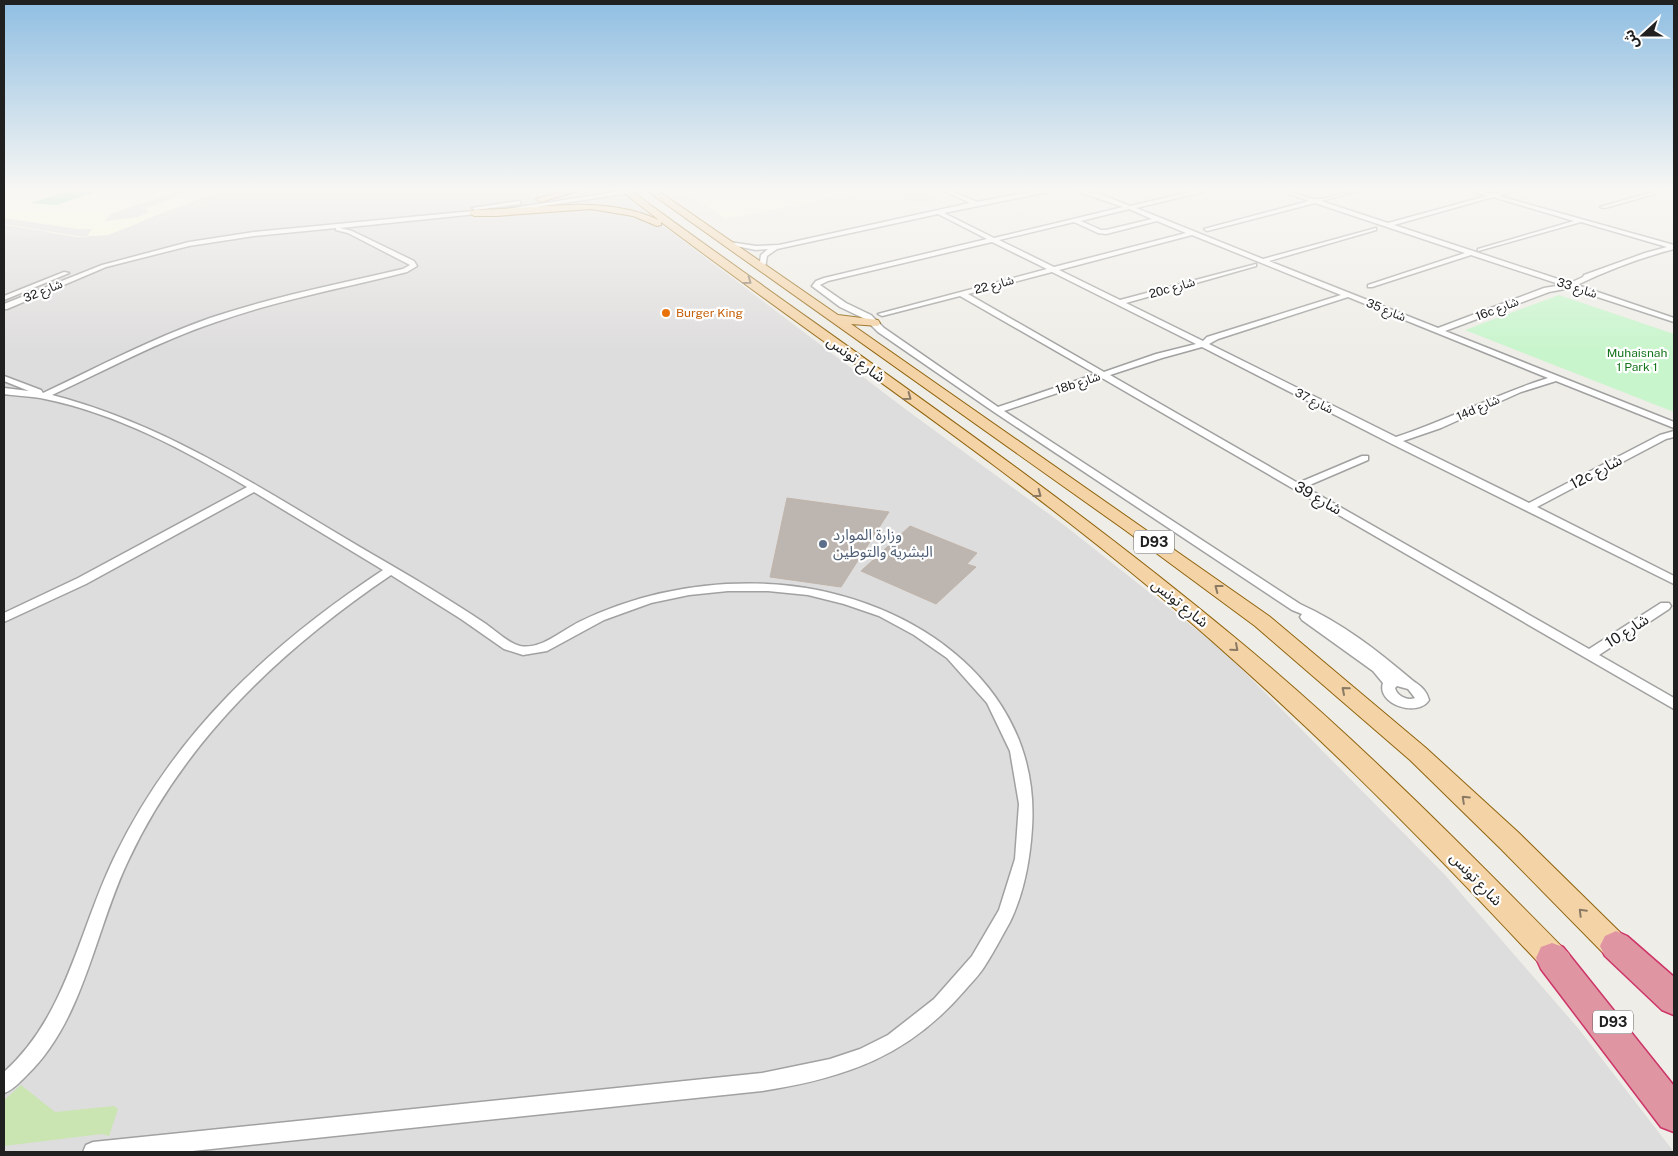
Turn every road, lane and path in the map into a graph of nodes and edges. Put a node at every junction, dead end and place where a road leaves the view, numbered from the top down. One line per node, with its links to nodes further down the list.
1 (163, 244): 26 (street, شارع 32)
2 (193, 244): 26 (street, شارع 32)
3 (374, 244): 39 (street)
4 (696, 244): 61 (main road, شارع تونس / D93, one-way to 61)
5 (729, 244): 15 (street); 20 (main road, شارع تونس / D93)
6 (793, 244): 15 (street)
7 (974, 244): 28 (street)
8 (999, 244): 21 (street, شارع 37)
9 (1150, 244): 21 (street, شارع 22)
10 (1220, 244): 18 (street, شارع 35)
11 (1325, 244): 18 (street)
12 (1444, 244): 17 (street, شارع 33)
13 (1498, 244): 16 (street)
14 (1672, 246): 22 (street, 16c شارع)
15 (779, 247): 20 (street)
16 (1480, 250)
17 (1471, 253): 22 (street, شارع 33); 23 (street)
18 (1265, 262): 25 (street, شارع 35)
19 (1254, 265): 27 (street, 20c شارع)
20 (762, 268): 29 (main road, شارع تونس / D93)
21 (1051, 270): 24 (street, شارع 22); 27 (street, شارع 37)
22 (1563, 285): 30 (street, شارع 33); 31 (street, 16c شارع)
23 (1370, 286)
24 (961, 294): 28 (street, شارع 22); 34 (street, شارع 39)
25 (1347, 294): 31 (street, شارع 35); 32 (street, 18b شارع)
26 (5, 304)
27 (1118, 304): 32 (street, شارع 37)
28 (870, 318): 29 (main road); 40 (street)
29 (836, 319): 60 (main road, شارع تونس / D93, one-way to 29)
30 (1673, 319)
31 (1438, 331): 33 (street, شارع 35)
32 (1199, 344): 34 (street, 18b شارع); 45 (street, شارع 37)
33 (1546, 374): 36 (street, شارع 35); 37 (street, 14d شارع)
34 (1103, 375): 40 (street, 18b شارع); 48 (street, شارع 39)
35 (4, 378): 39 (street)
36 (1556, 378): 37 (street, 14d شارع); 42 (street, شارع 35)
37 (1518, 390): 41 (street, 14d شارع)
38 (4, 391): 39 (street)
39 (47, 397): 49 (street)
40 (997, 410): 54 (street)
41 (1438, 426): 45 (street, 14d شارع); 46 (street, 14d شارع)
42 (1674, 426): 44 (street, 12c شارع)
43 (1674, 434): 44 (street, 12c شارع)
44 (1663, 436): 50 (street, 12c شارع)
45 (1394, 441): 46 (street, شارع 37)
46 (1403, 446): 50 (street, شارع 37)
47 (1365, 458): 48 (street)
48 (1298, 486): 56 (street, شارع 39)
49 (255, 489): 51 (street); 55 (street)
50 (1528, 508): 52 (street, شارع 37)
51 (393, 571): 64 (street); 67 (street)
52 (1674, 580)
53 (1665, 606): 56 (street, شارع 10)
54 (1296, 607): 57 (street); 58 (street)
55 (4, 618)
56 (1590, 655): 59 (street, شارع 39)
57 (1390, 683): 58 (street); 58 (street)
58 (1409, 684)
59 (1674, 704)
60 (1616, 946): 62 (highway); 63 (main road, شارع تونس / D93)
61 (1552, 958): 65 (main road, شارع تونس / D93); 66 (highway)
62 (1674, 999)
63 (1674, 1011)
64 (4, 1084)
65 (1674, 1086)
66 (1674, 1114)
67 (93, 1152)

